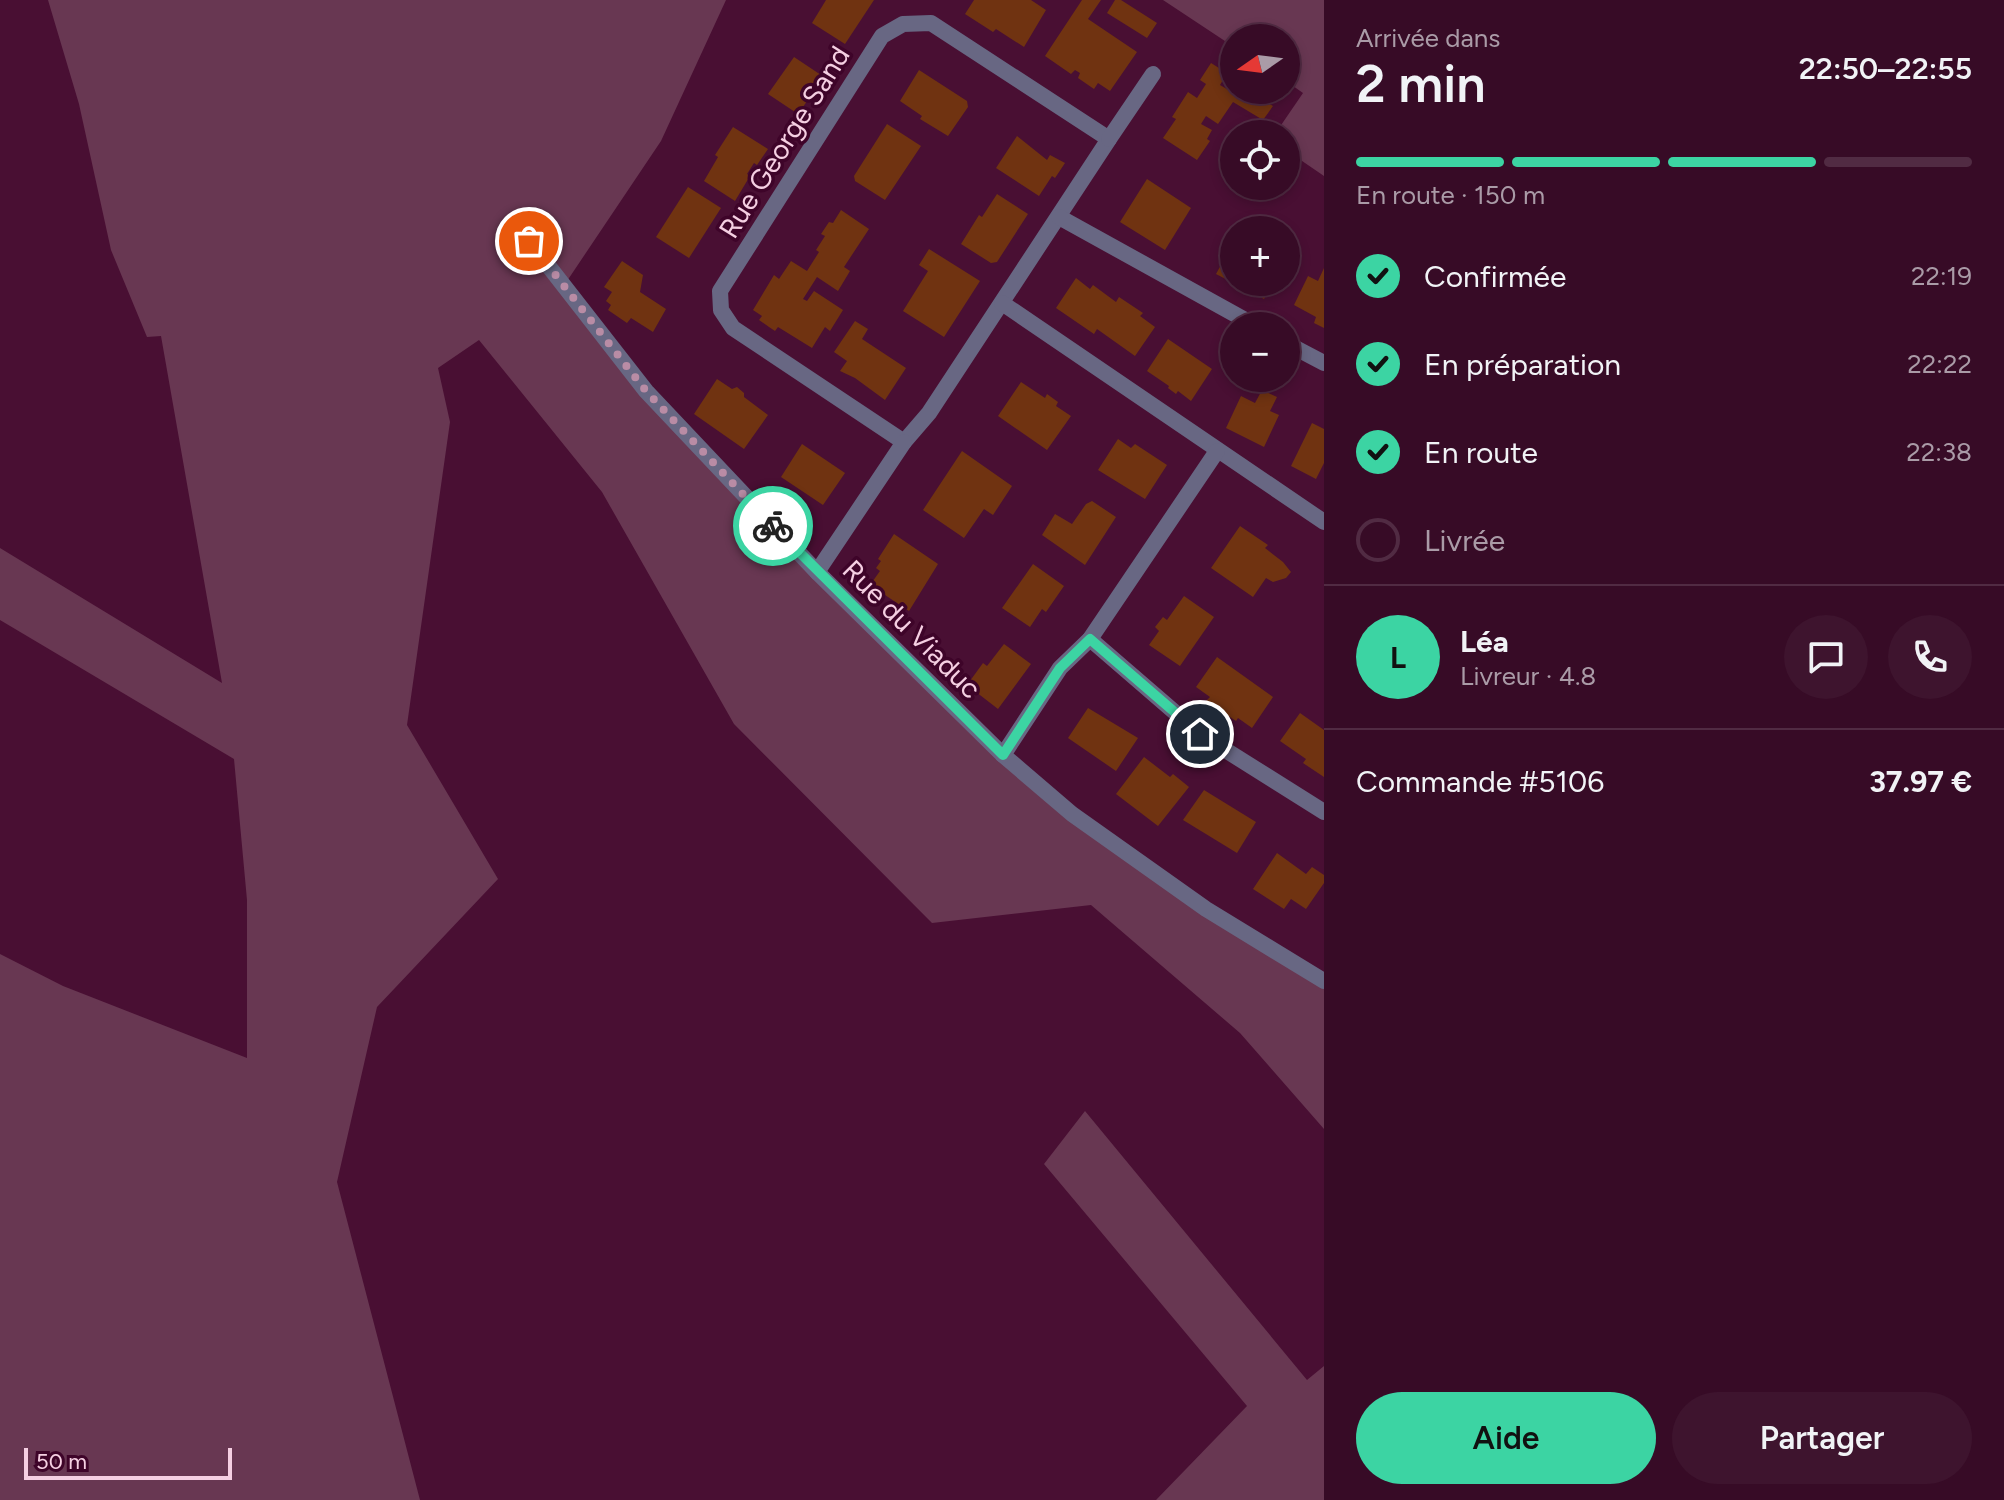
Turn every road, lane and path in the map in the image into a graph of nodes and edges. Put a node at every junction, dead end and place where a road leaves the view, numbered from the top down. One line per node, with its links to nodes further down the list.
1 (1153, 74): 2 (street)
2 (1109, 139): 3 (street); 9 (street, Rue George Sand)
3 (1059, 217): 5 (street); 6 (street)
4 (529, 241): 12 (street, Rue du Viaduc)
5 (1002, 303): 9 (street); 10 (street)
6 (1231, 312)
7 (1300, 350): 8 (street)
8 (1324, 363)
9 (904, 442): 12 (street)
10 (1217, 451): 11 (street); 13 (street)
11 (1324, 522)
12 (817, 572): 14 (street, Rue du Viaduc)
13 (1090, 639): 14 (street); 15 (street)
14 (1003, 755): 16 (street, Rue du Viaduc)
15 (1324, 812)
16 (1324, 981)

